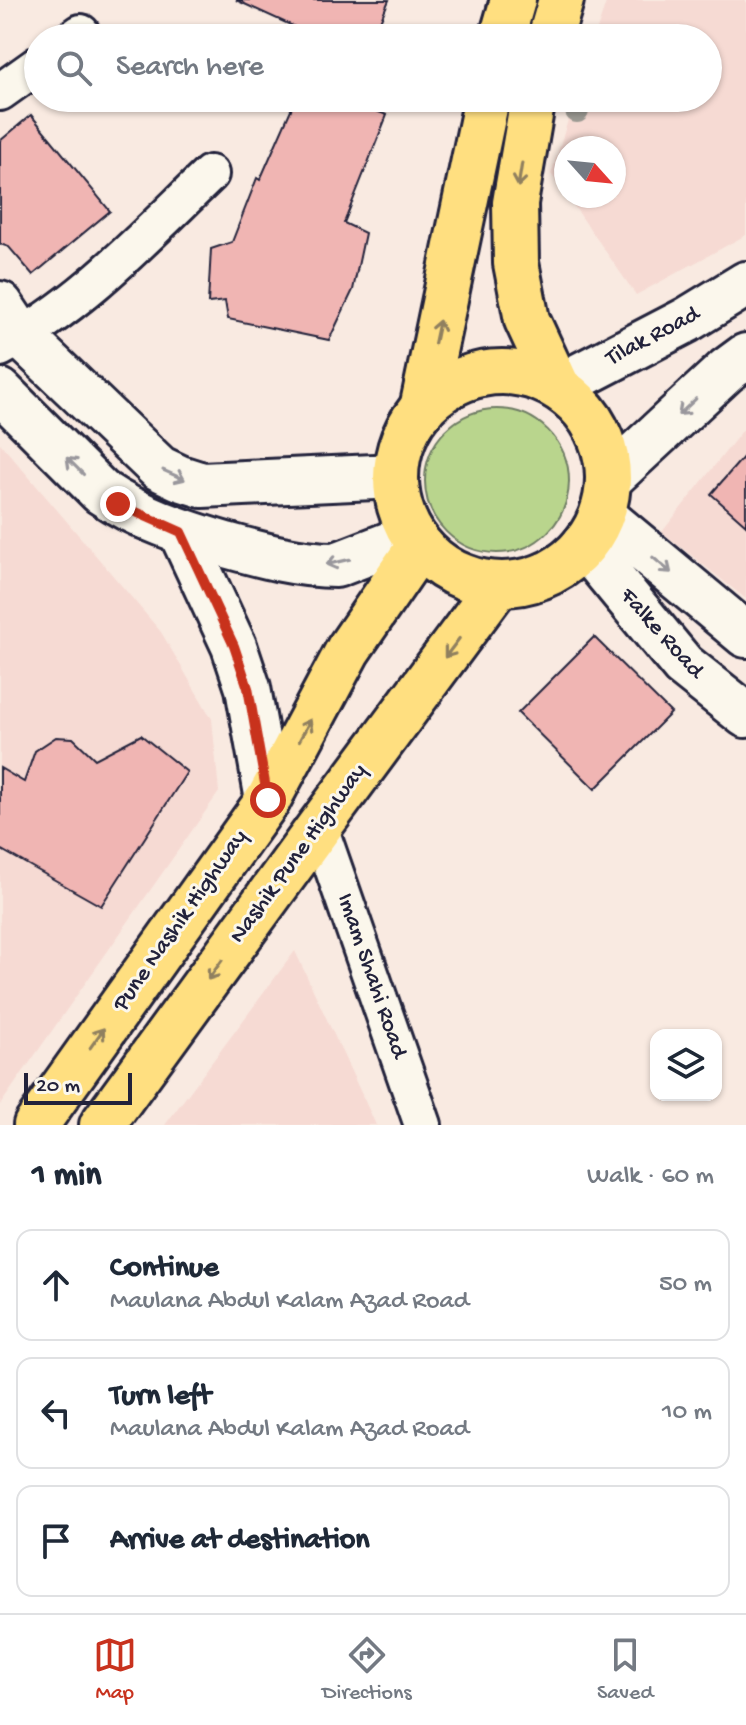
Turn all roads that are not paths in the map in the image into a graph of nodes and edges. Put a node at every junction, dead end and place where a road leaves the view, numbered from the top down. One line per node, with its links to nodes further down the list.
1 (513, 0): 3 (highway)
2 (561, 0): 4 (highway)
3 (506, 24)
4 (554, 24)
5 (24, 75): 6 (street)
6 (0, 92)
7 (484, 112): 15 (highway, one-way to 7)
8 (531, 112): 13 (highway, one-way to 13)
9 (210, 174): 11 (street)
10 (746, 284): 13 (street, Tilak Road)
11 (7, 329): 16 (street, one-way to 16)
12 (746, 356): 17 (street, one-way to 17)
13 (558, 387): 15 (highway); 17 (highway)
14 (0, 391): 18 (street, one-way to 14)
15 (422, 409): 16 (highway)
16 (396, 476): 19 (highway)
17 (598, 513): 20 (highway); 21 (street, Falke Road, one-way to 21); 22 (street, Falke Road)
18 (181, 532): 19 (street, one-way to 18); 23 (street)
19 (415, 542): 20 (highway); 23 (highway, Pune Nashik Highway, one-way to 19)
20 (498, 585): 24 (highway, Nashik Pune Highway, one-way to 24)
21 (746, 635)
22 (746, 715)
23 (268, 800): 25 (highway, Pune Nashik Highway, one-way to 23)
24 (319, 827): 26 (highway, Nashik Pune Highway, one-way to 26); 27 (street, Imam Shahi Road)
25 (36, 1125)
26 (102, 1125)
27 (423, 1125)

